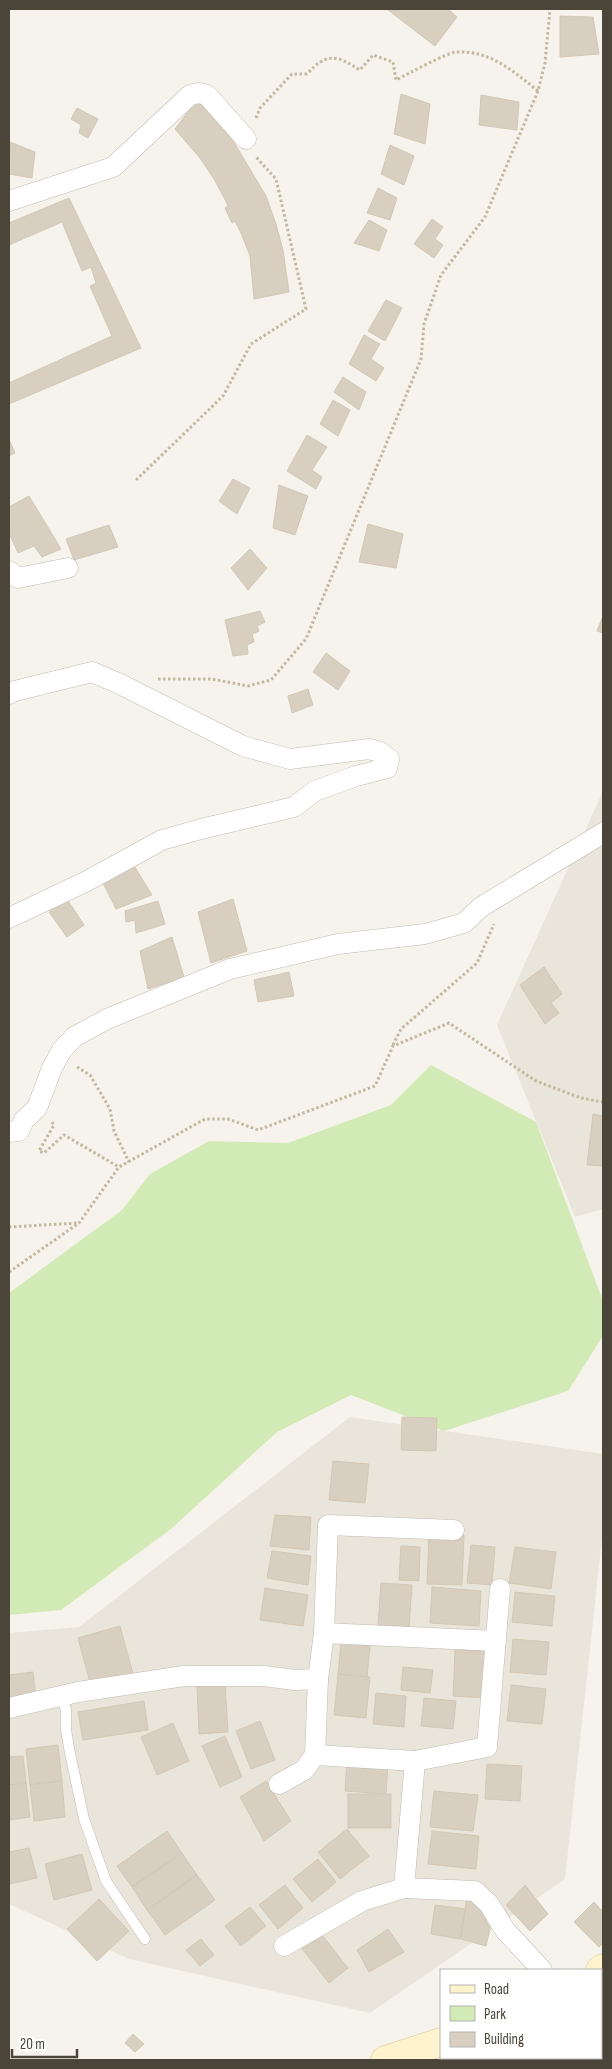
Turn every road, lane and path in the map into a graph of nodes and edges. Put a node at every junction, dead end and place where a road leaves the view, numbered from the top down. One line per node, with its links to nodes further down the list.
1 (550, 9): 2 (path)
2 (538, 91): 3 (path); 8 (path)
3 (246, 139): 4 (street); 5 (path)
4 (9, 200)
5 (136, 480)
6 (68, 568): 7 (street)
7 (9, 571)
8 (120, 684): 9 (street); 12 (street)
9 (9, 694)
10 (603, 833): 14 (street)
11 (501, 917): 13 (path)
12 (9, 918)
13 (393, 1046): 15 (path); 18 (path)
14 (59, 1056): 16 (street); 18 (path)
15 (603, 1102)
16 (37, 1108): 17 (street); 19 (path)
17 (9, 1132)
18 (129, 1162): 19 (path)
19 (119, 1167): 20 (path)
20 (79, 1223): 21 (path); 22 (path)
21 (9, 1227)
22 (9, 1272)
23 (454, 1530): 25 (street)
24 (500, 1589): 26 (street)
25 (324, 1633): 26 (street); 27 (street)
26 (496, 1641): 31 (street)
27 (318, 1679): 28 (street); 30 (street)
28 (78, 1692): 29 (street); 34 (lane)
29 (9, 1708)
30 (315, 1755): 31 (street); 32 (street)
31 (416, 1761): 33 (street)
32 (279, 1784)
33 (404, 1888): 35 (street); 36 (street)
34 (145, 1938)
35 (284, 1946)
36 (541, 1969)
37 (440, 2042): 38 (main road)
38 (385, 2060)

